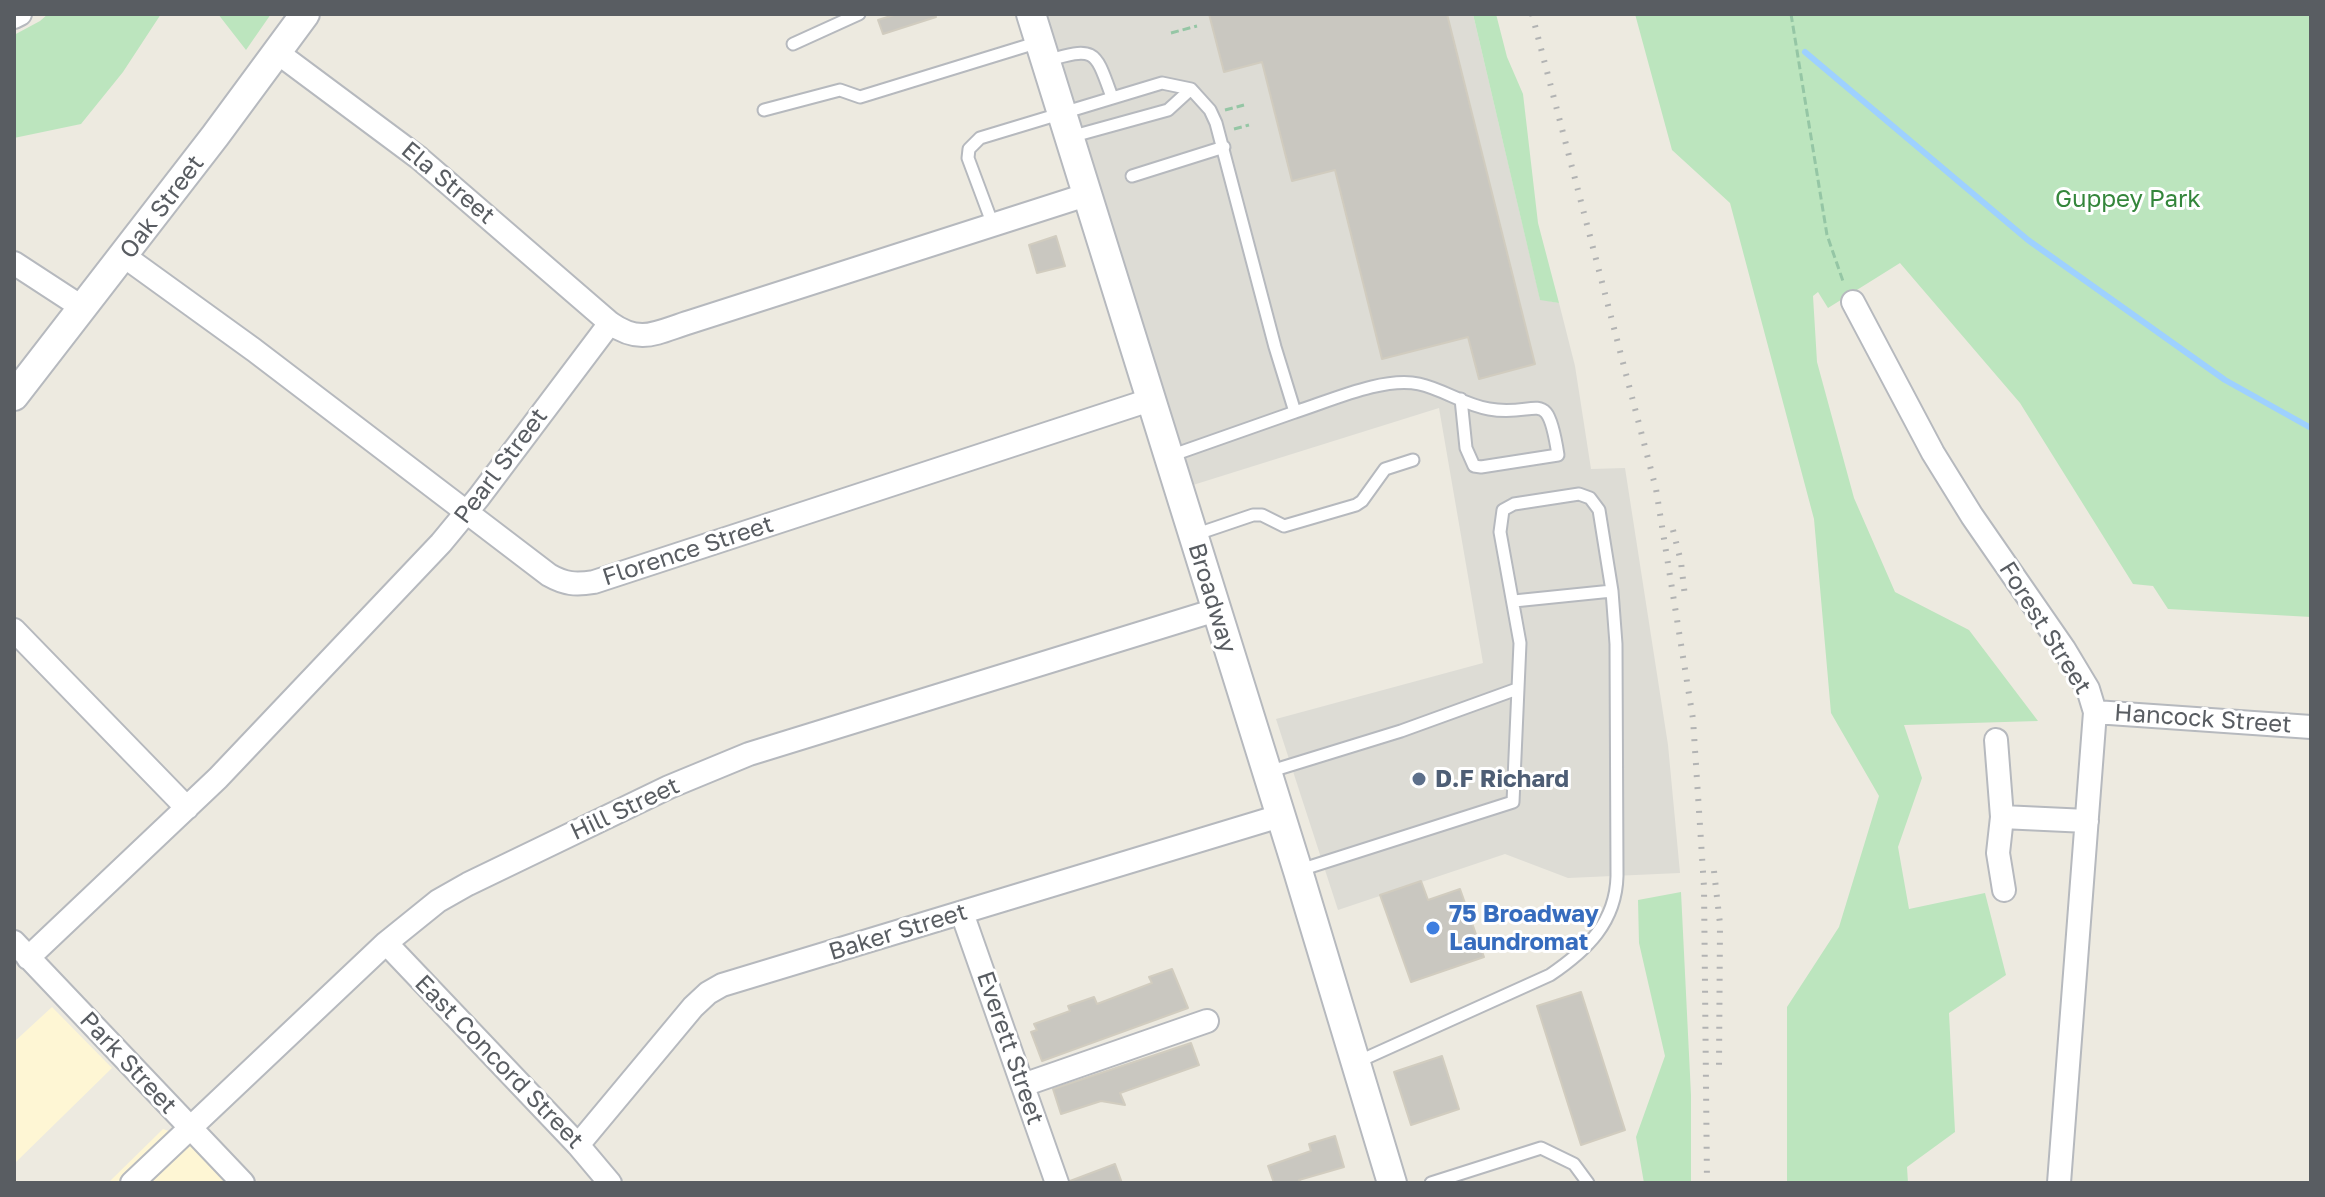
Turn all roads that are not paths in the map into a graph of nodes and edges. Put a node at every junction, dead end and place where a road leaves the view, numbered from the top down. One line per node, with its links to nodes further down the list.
1 (20, 14): 5 (street)
2 (305, 14): 8 (street, Oak Street)
3 (859, 14): 6 (lane)
4 (1031, 14): 7 (street, Broadway)
5 (14, 17)
6 (793, 44)
7 (1043, 51): 10 (lane); 11 (lane); 12 (street, Broadway)
8 (278, 53): 17 (street, Oak Street); 21 (street, Ela Street)
9 (1191, 89): 10 (lane); 12 (lane); 13 (lane)
10 (1112, 97): 12 (lane)
11 (764, 110)
12 (1065, 124): 15 (street, Broadway); 16 (lane)
13 (1224, 147): 14 (lane); 25 (lane)
14 (1132, 176)
15 (1086, 195): 16 (street); 24 (street, Broadway)
16 (993, 225): 21 (street)
17 (124, 256): 20 (street, Oak Street); 28 (street, Florence Street)
18 (14, 263): 20 (street)
19 (1853, 302): 35 (street, Forest Street)
20 (83, 308): 22 (street, Oak Street)
21 (610, 323): 28 (street, Pearl Street)
22 (14, 396)
23 (1461, 399): 23 (lane); 25 (lane)
24 (1150, 400): 26 (street, Broadway); 28 (street, Florence Street)
25 (1295, 412): 26 (lane)
26 (1168, 457): 29 (street, Broadway)
27 (1413, 460): 29 (lane)
28 (467, 514): 39 (street, Pearl Street)
29 (1193, 535): 32 (street, Broadway)
30 (1612, 591): 31 (lane); 31 (lane); 49 (lane)
31 (1514, 601): 34 (lane)
32 (1216, 610): 38 (street, Broadway); 46 (street, Hill Street)
33 (14, 630): 39 (street)
34 (1517, 689): 38 (lane); 43 (lane)
35 (2095, 712): 36 (street, Hancock Street); 42 (street, Forest Street)
36 (2311, 727)
37 (1996, 740): 41 (street)
38 (1267, 773): 40 (street, Broadway)
39 (187, 808): 47 (street, Pearl Street)
40 (1280, 816): 43 (street, Broadway); 45 (street, Baker Street)
41 (2002, 817): 42 (street); 44 (street)
42 (2087, 821): 60 (street, Forest Street)
43 (1298, 871): 49 (street, Broadway)
44 (2004, 890)
45 (962, 913): 50 (street, Everett Street); 52 (street, Baker Street)
46 (386, 943): 51 (street, Hill Street); 52 (street, East Concord Street)
47 (21, 950): 51 (street, Park Street)
48 (1207, 1021): 50 (street)
49 (1355, 1063): 57 (street, Broadway)
50 (1023, 1085): 56 (street, Everett Street)
51 (190, 1128): 53 (street, Hill Street); 54 (street, Park Street)
52 (578, 1145): 55 (street, East Concord Street)
53 (132, 1183)
54 (243, 1183)
55 (610, 1183)
56 (1057, 1183)
57 (1392, 1183)
58 (1431, 1183): 59 (lane)
59 (1588, 1183)
60 (2059, 1183)

